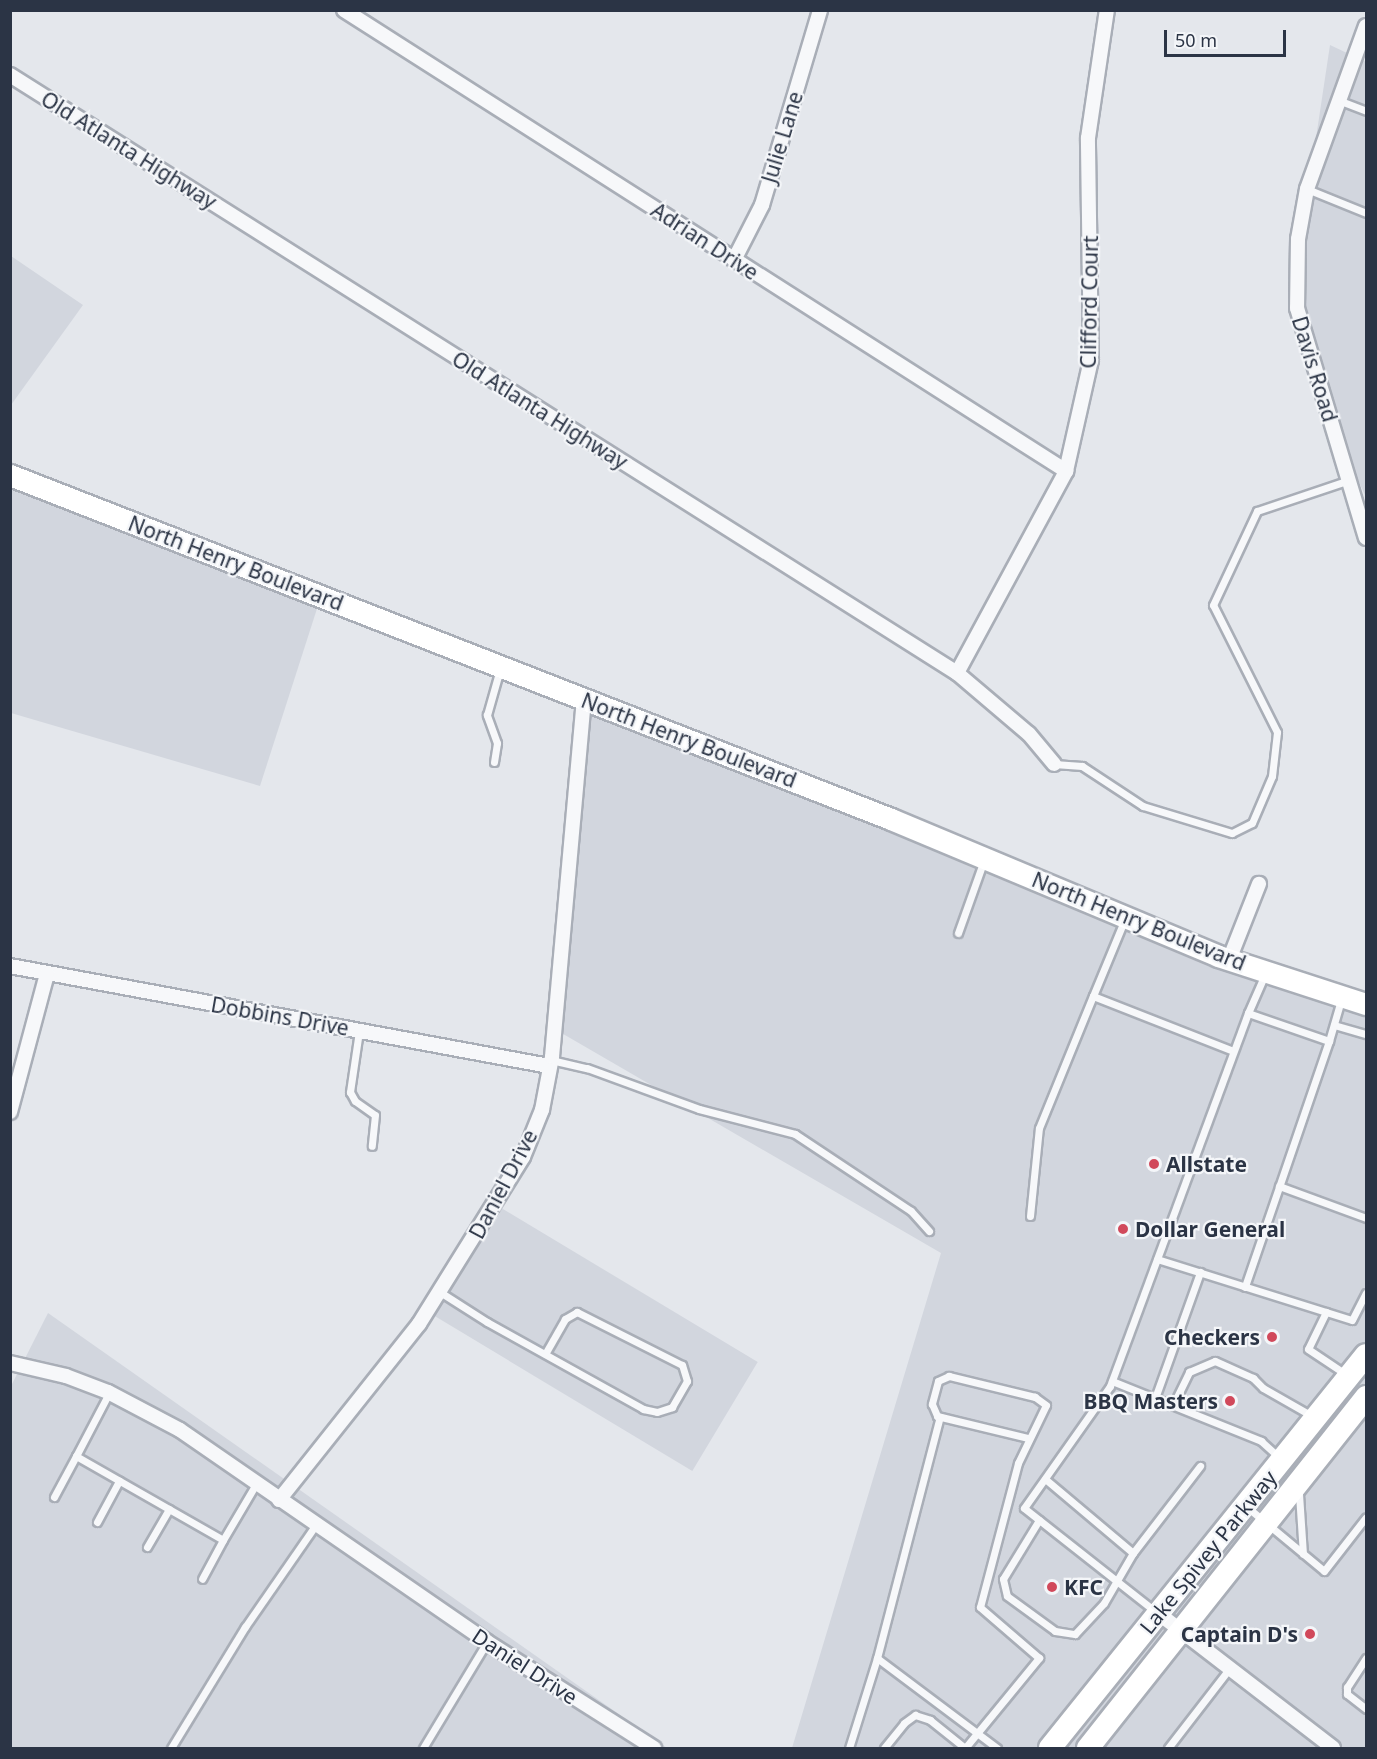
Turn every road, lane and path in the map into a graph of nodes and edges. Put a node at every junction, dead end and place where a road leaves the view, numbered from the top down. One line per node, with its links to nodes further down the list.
1 (344, 10): 10 (street, Adrian Drive)
2 (820, 10): 10 (street, Julie Lane)
3 (1107, 10): 11 (street, Clifford Court)
4 (1366, 26): 6 (street, Davis Road)
5 (10, 75): 16 (street, Old Atlanta Highway)
6 (1338, 100): 7 (lane); 8 (street, Davis Road)
7 (1366, 111)
8 (1307, 189): 9 (lane); 13 (street, Davis Road)
9 (1366, 213)
10 (734, 260): 11 (street, Adrian Drive)
11 (1066, 471): 16 (street, Clifford Court)
12 (10, 475): 15 (main road, North Henry Boulevard)
13 (1349, 480): 14 (street, Davis Road); 19 (lane)
14 (1366, 538)
15 (501, 666): 17 (main road, North Henry Boulevard); 18 (lane)
16 (957, 673): 19 (street, Old Atlanta Highway)
17 (584, 699): 20 (main road, North Henry Boulevard); 37 (street, Daniel Drive)
18 (494, 762)
19 (1054, 764)
20 (984, 858): 22 (main road, North Henry Boulevard); 23 (lane)
21 (1259, 884): 24 (street)
22 (1126, 917): 24 (main road, North Henry Boulevard); 28 (lane)
23 (958, 933)
24 (1229, 960): 26 (main road, North Henry Boulevard)
25 (10, 966): 27 (street, Dobbins Drive)
26 (1266, 971): 29 (main road, North Henry Boulevard); 31 (lane)
27 (47, 974): 33 (street, Dobbins Drive); 38 (street)
28 (1093, 996): 36 (lane); 41 (lane)
29 (1342, 996): 30 (main road, North Henry Boulevard); 32 (lane)
30 (1366, 1004)
31 (1248, 1013): 35 (lane); 36 (lane)
32 (1334, 1025): 34 (lane); 35 (lane)
33 (359, 1031): 37 (street, Dobbins Drive); 39 (lane)
34 (1366, 1034)
35 (1329, 1041): 40 (lane)
36 (1233, 1051): 44 (lane)
37 (550, 1063): 43 (lane); 47 (street, Daniel Drive)
38 (10, 1112)
39 (372, 1146)
40 (1279, 1186): 42 (lane); 46 (lane)
41 (1030, 1216)
42 (1366, 1218)
43 (929, 1231)
44 (1157, 1259): 45 (lane); 54 (lane)
45 (1200, 1272): 46 (lane); 57 (lane)
46 (1245, 1287): 49 (lane)
47 (440, 1292): 50 (lane); 70 (street, Daniel Drive)
48 (1366, 1293): 49 (lane)
49 (1326, 1312): 53 (lane)
50 (545, 1354): 50 (lane)
51 (1366, 1355): 53 (highway, Lake Spivey Parkway)
52 (10, 1363): 55 (street, Daniel Drive)
53 (1349, 1376): 60 (highway, Lake Spivey Parkway)
54 (1112, 1381): 57 (lane); 65 (lane)
55 (109, 1393): 62 (lane); 68 (street, Daniel Drive)
56 (1366, 1397): 67 (highway, Lake Spivey Parkway)
57 (1155, 1398): 58 (lane)
58 (1173, 1405): 60 (lane); 63 (lane)
59 (940, 1416): 61 (lane); 61 (lane); 87 (lane)
60 (1316, 1418): 63 (highway, Lake Spivey Parkway)
61 (1028, 1438): 91 (lane)
62 (76, 1456): 66 (lane); 69 (lane)
63 (1282, 1460): 71 (highway, Lake Spivey Parkway)
64 (1200, 1466): 80 (lane)
65 (1045, 1479): 74 (lane); 80 (lane)
66 (119, 1481): 72 (lane); 75 (lane)
67 (1300, 1482): 76 (highway, Lake Spivey Parkway); 81 (lane)
68 (256, 1484): 70 (street, Daniel Drive); 78 (lane)
69 (54, 1497)
70 (279, 1500): 77 (street, Daniel Drive)
71 (1245, 1505): 76 (lane); 84 (highway, Lake Spivey Parkway)
72 (168, 1509): 78 (lane); 79 (lane)
73 (1366, 1517): 81 (lane)
74 (1039, 1520): 83 (lane); 83 (lane)
75 (97, 1522)
76 (1267, 1523): 81 (lane); 85 (highway, Lake Spivey Parkway)
77 (315, 1526): 86 (street, Daniel Drive); 93 (lane)
78 (223, 1540): 82 (lane)
79 (147, 1547)
80 (1133, 1553): 83 (lane)
81 (1303, 1554)
82 (202, 1579)
83 (1117, 1581): 84 (lane)
84 (1158, 1613): 85 (street); 100 (highway, Lake Spivey Parkway)
85 (1181, 1632): 89 (street); 92 (highway, Lake Spivey Parkway)
86 (487, 1642): 94 (lane); 95 (street, Daniel Drive)
87 (877, 1658): 91 (lane); 96 (lane)
88 (1366, 1658): 90 (lane)
89 (1229, 1669): 101 (lane); 102 (street)
90 (1366, 1709)
91 (977, 1734): 98 (lane); 99 (lane)
92 (1090, 1748)
93 (171, 1749)
94 (423, 1749)
95 (654, 1749)
96 (849, 1749)
97 (884, 1749): 98 (lane)
98 (965, 1749)
99 (997, 1749)
100 (1050, 1749)
101 (1168, 1749)
102 (1333, 1749)

